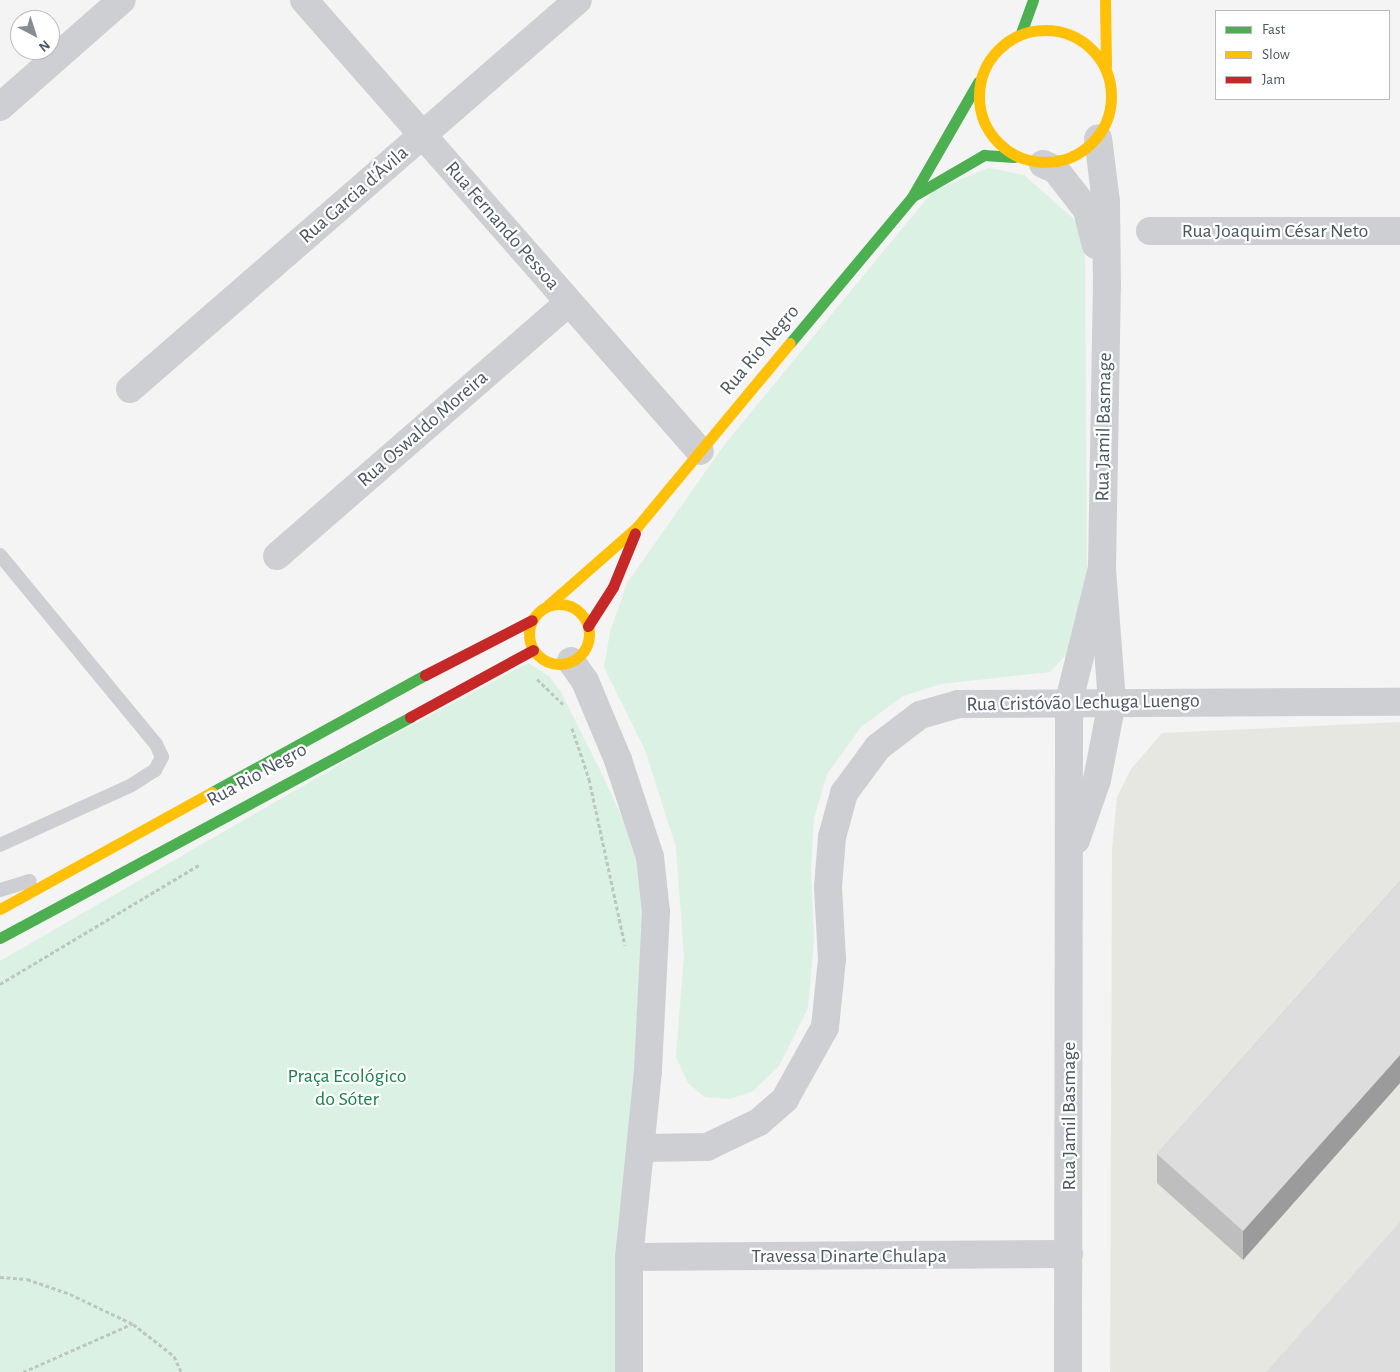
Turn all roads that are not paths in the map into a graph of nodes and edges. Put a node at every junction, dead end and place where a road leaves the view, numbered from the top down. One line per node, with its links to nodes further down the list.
1 (122, 0): 9 (street)
2 (304, 0): 10 (street, Rua Fernando Pessoa)
3 (578, 0): 10 (street, Rua Garcia d'Ávila)
4 (1033, 0): 6 (main road)
5 (1105, 0): 7 (main road)
6 (1021, 32): 7 (main road); 8 (main road)
7 (1106, 66): 11 (main road)
8 (978, 82): 12 (main road); 14 (main road, Rua Rio Negro)
9 (0, 107)
10 (422, 135): 18 (street, Rua Fernando Pessoa); 19 (street, Rua Garcia d'Ávila)
11 (1098, 138): 13 (main road); 17 (street, Rua Jamil Basmage)
12 (1014, 157): 13 (main road); 14 (main road, Rua Rio Negro)
13 (1043, 164): 17 (street, Rua Jamil Basmage)
14 (912, 197): 20 (main road, Rua Rio Negro)
15 (1150, 231): 16 (street, Rua Joaquim César Neto)
16 (1400, 231)
17 (1107, 286): 24 (street, Rua Jamil Basmage)
18 (568, 302): 20 (street, Rua Fernando Pessoa); 23 (street, Rua Oswaldo Moreira)
19 (130, 389)
20 (700, 451): 21 (main road, Rua Rio Negro)
21 (637, 527): 25 (main road, Rua Rio Negro); 27 (main road, Rua Rio Negro)
22 (0, 556): 33 (lane)
23 (277, 556)
24 (1102, 568): 30 (street, Rua Jamil Basmage); 31 (street, Rua Jamil Basmage)
25 (547, 606): 26 (main road); 27 (main road)
26 (532, 620): 28 (main road); 35 (main road, Rua Rio Negro)
27 (588, 626): 29 (main road)
28 (534, 650): 29 (main road); 38 (main road, Rua Rio Negro)
29 (571, 661): 39 (street)
30 (1069, 701): 31 (street, Rua Cristóvão Lechuga Luengo); 34 (street, Rua Jamil Basmage); 39 (street, Rua Cristóvão Lechuga Luengo)
31 (1112, 702): 32 (street, Rua Cristóvão Lechuga Luengo); 34 (street, Rua Jamil Basmage)
32 (1400, 702)
33 (0, 845)
34 (1069, 860): 40 (street, Rua Jamil Basmage)
35 (71, 868): 36 (lane); 37 (main road, Rua Rio Negro)
36 (0, 890)
37 (0, 909)
38 (0, 938)
39 (640, 1148): 41 (street)
40 (1068, 1254): 41 (street, Travessa Dinarte Chulapa); 43 (street, Rua Jamil Basmage)
41 (629, 1257): 42 (street)
42 (629, 1372)
43 (1068, 1372)

